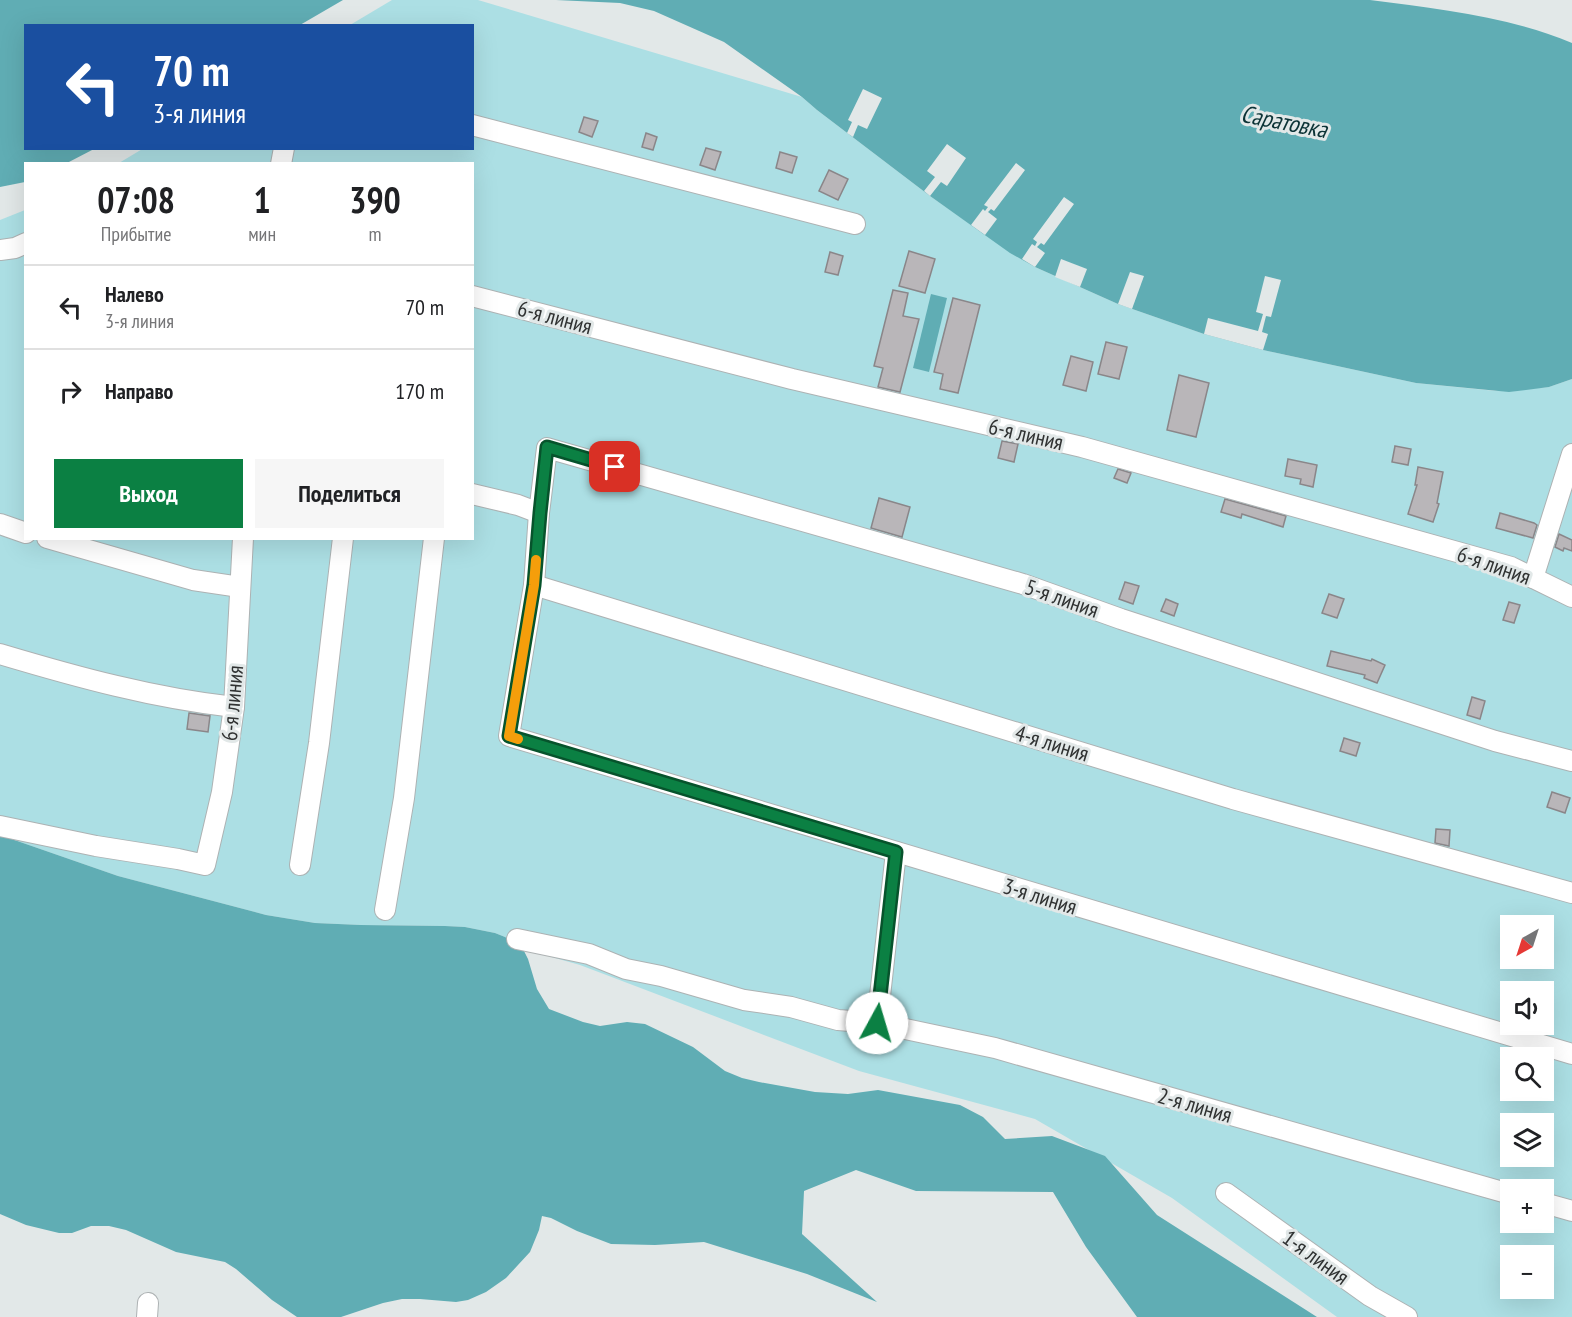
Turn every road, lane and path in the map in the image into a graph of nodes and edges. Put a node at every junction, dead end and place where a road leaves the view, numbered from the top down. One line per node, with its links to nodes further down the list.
1 (474, 126): 2 (lane)
2 (855, 224)
3 (24, 244): 4 (lane)
4 (0, 250)
5 (474, 297): 15 (lane, 6-я линия)
6 (1572, 454): 15 (lane)
7 (474, 494): 8 (lane)
8 (540, 513): 16 (lane); 21 (lane, 5-я линия)
9 (0, 524): 10 (lane)
10 (24, 532)
11 (54, 540): 17 (lane)
12 (243, 540): 17 (lane, 6-я линия)
13 (343, 540): 24 (lane)
14 (434, 540): 26 (lane)
15 (1533, 578): 18 (lane, 6-я линия)
16 (534, 585): 23 (lane, 3-я линия); 25 (lane, 4-я линия)
17 (240, 587): 20 (lane, 6-я линия)
18 (1572, 597)
19 (0, 654): 20 (lane)
20 (234, 707): 22 (lane, 6-я линия)
21 (1572, 760)
22 (0, 826)
23 (896, 852): 28 (lane); 29 (lane, 3-я линия)
24 (300, 865)
25 (1572, 893)
26 (385, 910)
27 (517, 939): 28 (lane, 2-я линия)
28 (877, 1023): 30 (lane, 2-я линия)
29 (1572, 1054)
30 (1500, 1191)
31 (1226, 1193): 34 (lane, 1-я линия)
32 (1554, 1206): 33 (lane)
33 (1572, 1212)
34 (1407, 1317)

